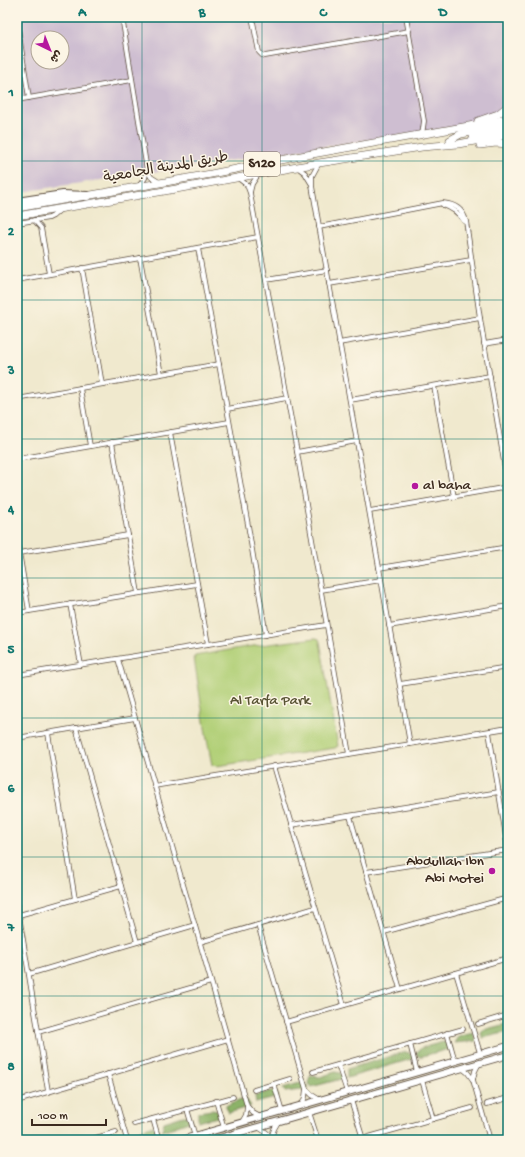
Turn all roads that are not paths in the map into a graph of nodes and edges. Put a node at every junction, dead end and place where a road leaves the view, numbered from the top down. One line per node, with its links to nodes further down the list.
1 (122, 17): 6 (street)
2 (252, 17): 5 (street)
3 (406, 17): 5 (street)
4 (17, 22): 7 (street)
5 (409, 31): 12 (street)
6 (132, 80): 7 (street); 23 (street)
7 (29, 98): 8 (street)
8 (17, 100)
9 (508, 106): 13 (main road)
10 (508, 119): 13 (main road, طريق المدينة الجامعية / S120)
11 (508, 125): 17 (main road)
12 (428, 127): 13 (main road, طريق المدينة الجامعية / S120); 15 (main road, طريق المدينة الجامعية / S120); 15 (street)
13 (468, 127)
14 (508, 130): 17 (main road)
15 (422, 135): 26 (main road, طريق المدينة الجامعية / S120)
16 (508, 135): 18 (main road, طريق المدينة الجامعية / S120)
17 (450, 140): 20 (main road)
18 (458, 144): 19 (main road); 20 (main road, طريق المدينة الجامعية / S120)
19 (508, 144)
20 (440, 145): 21 (main road, طريق المدينة الجامعية / S120)
21 (319, 163): 22 (main road, طريق المدينة الجامعية / S120); 27 (street)
22 (297, 167): 24 (main road, طريق المدينة الجامعية / S120); 27 (street)
23 (147, 170): 26 (street); 28 (street)
24 (259, 174): 25 (main road, طريق المدينة الجامعية / S120); 29 (street)
25 (238, 178): 29 (street); 33 (main road, طريق المدينة الجامعية / S120)
26 (161, 183): 28 (main road, طريق المدينة الجامعية / S120)
27 (312, 186): 38 (street)
28 (138, 187): 30 (main road, طريق المدينة الجامعية / S120)
29 (250, 193): 40 (street)
30 (87, 196): 31 (highway); 32 (main road, طريق المدينة الجامعية / S120)
31 (17, 202)
32 (17, 208)
33 (62, 208): 34 (main road, طريق المدينة الجامعية / S120); 35 (street)
34 (17, 216)
35 (45, 218): 36 (street); 39 (street)
36 (34, 220): 37 (street); 39 (street)
37 (17, 223)
38 (319, 227): 43 (street); 45 (street)
39 (41, 228): 46 (street)
40 (258, 237): 41 (street); 48 (street)
41 (198, 248): 42 (street); 54 (street)
42 (140, 258): 44 (street); 55 (street)
43 (471, 260): 49 (street); 50 (street)
44 (82, 268): 46 (street); 57 (street)
45 (327, 270): 48 (street); 49 (street)
46 (49, 274): 47 (street)
47 (17, 280)
48 (266, 280): 60 (street)
49 (329, 284): 52 (street)
50 (480, 318): 52 (street); 53 (street)
51 (508, 340): 53 (street)
52 (340, 342): 62 (street)
53 (484, 344): 56 (street)
54 (219, 364): 55 (street); 63 (street)
55 (161, 374): 57 (street)
56 (490, 376): 58 (street); 71 (street)
57 (102, 384): 59 (street)
58 (434, 386): 62 (street); 72 (street)
59 (80, 388): 61 (street); 68 (street)
60 (287, 398): 63 (street); 69 (street)
61 (17, 399)
62 (350, 400): 66 (street)
63 (227, 408): 64 (street)
64 (229, 422): 65 (street); 89 (street)
65 (170, 432): 67 (street); 80 (street)
66 (357, 441): 69 (street); 73 (street)
67 (112, 442): 68 (street); 74 (street)
68 (90, 446): 70 (street)
69 (297, 452): 81 (street)
70 (17, 458)
71 (508, 487): 72 (street)
72 (454, 497): 73 (street)
73 (370, 511): 78 (street)
74 (128, 535): 77 (street); 82 (street)
75 (17, 540): 77 (street)
76 (508, 547): 78 (street)
77 (19, 553): 85 (street)
78 (379, 568): 79 (street)
79 (381, 580): 81 (street); 88 (street)
80 (197, 584): 82 (street); 90 (street)
81 (321, 590): 87 (street)
82 (138, 593): 83 (street)
83 (70, 604): 85 (street); 92 (street)
84 (508, 606): 88 (street)
85 (29, 611): 86 (street)
86 (17, 613)
87 (326, 625): 89 (street); 103 (street)
88 (390, 626): 95 (street)
89 (266, 635): 90 (street)
90 (208, 644): 91 (street)
91 (118, 659): 92 (street); 96 (street)
92 (81, 665): 94 (street)
93 (508, 666): 95 (street)
94 (17, 675)
95 (400, 684): 102 (street)
96 (135, 718): 97 (street); 105 (street)
97 (76, 728): 99 (street); 111 (street)
98 (508, 728): 100 (street)
99 (48, 732): 101 (street); 113 (street)
100 (488, 732): 102 (street); 106 (street)
101 (17, 738)
102 (410, 744): 103 (street)
103 (349, 754): 104 (street)
104 (274, 766): 105 (street); 108 (street)
105 (154, 786): 118 (street)
106 (499, 792): 107 (street); 109 (street)
107 (350, 816): 108 (street); 110 (street)
108 (291, 825): 115 (street)
109 (508, 849): 110 (street)
110 (366, 872): 119 (street)
111 (121, 886): 113 (street); 122 (street)
112 (508, 898): 119 (street)
113 (75, 899): 116 (street)
114 (17, 903): 116 (street)
115 (315, 908): 117 (street); 129 (street)
116 (19, 915): 121 (street)
117 (258, 925): 123 (street); 132 (street)
118 (195, 926): 122 (street); 123 (street)
119 (384, 932): 128 (street)
120 (17, 939): 121 (street)
121 (23, 939): 126 (street)
122 (137, 942): 126 (street)
123 (200, 942): 127 (street)
124 (508, 958): 125 (street)
125 (456, 973): 128 (street); 141 (street)
126 (29, 974): 135 (street)
127 (211, 982): 135 (street); 137 (street)
128 (400, 989): 129 (street)
129 (344, 1005): 132 (street)
130 (507, 1015): 131 (street); 133 (street)
131 (508, 1021)
132 (286, 1022): 155 (street)
133 (478, 1024)
134 (463, 1029): 136 (street)
135 (38, 1032): 157 (street)
136 (447, 1033): 138 (street); 143 (street)
137 (228, 1039): 149 (street); 168 (street)
138 (410, 1044): 145 (street); 148 (street)
139 (508, 1046): 140 (main road)
140 (495, 1049): 141 (main road); 144 (main road)
141 (480, 1053): 143 (main road)
142 (508, 1055): 144 (main road)
143 (455, 1061): 148 (main road)
144 (479, 1064): 146 (main road); 153 (street)
145 (338, 1065): 147 (street); 159 (street)
146 (462, 1068): 152 (main road); 153 (street)
147 (313, 1072)
148 (417, 1072): 150 (main road)
149 (108, 1074): 157 (street); 187 (street)
150 (404, 1076): 158 (main road); 159 (main road)
151 (290, 1079): 154 (street)
152 (422, 1080): 158 (main road); 175 (street)
153 (473, 1080): 192 (street)
154 (274, 1084): 156 (street); 171 (street)
155 (306, 1089): 162 (street); 167 (street)
156 (254, 1090)
157 (48, 1091): 164 (street)
158 (382, 1091): 163 (main road)
159 (347, 1092): 162 (main road)
160 (233, 1096): 165 (street)
161 (508, 1098): 166 (street)
162 (320, 1100): 167 (main road)
163 (351, 1100): 172 (main road); 185 (street)
164 (17, 1101)
165 (216, 1101): 170 (street); 180 (street)
166 (487, 1104)
167 (302, 1105): 171 (main road)
168 (247, 1106): 173 (street); 177 (street)
169 (472, 1108): 175 (street)
170 (187, 1109): 174 (street); 182 (street)
171 (282, 1111): 173 (main road)
172 (309, 1112): 176 (main road); 191 (street)
173 (260, 1117): 177 (main road)
174 (153, 1119): 178 (street); 188 (street)
175 (433, 1119): 185 (street)
176 (278, 1121): 179 (main road); 184 (street)
177 (242, 1122): 180 (main road)
178 (134, 1124)
179 (258, 1127): 184 (street); 190 (main road)
180 (224, 1128): 182 (main road)
181 (116, 1132): 183 (street)
182 (195, 1136): 189 (main road)
183 (96, 1139): 186 (street)
184 (271, 1139)
185 (360, 1139)
186 (89, 1140)
187 (127, 1140)
188 (159, 1140)
189 (181, 1140)
190 (214, 1140)
191 (318, 1140)
192 (490, 1140)

